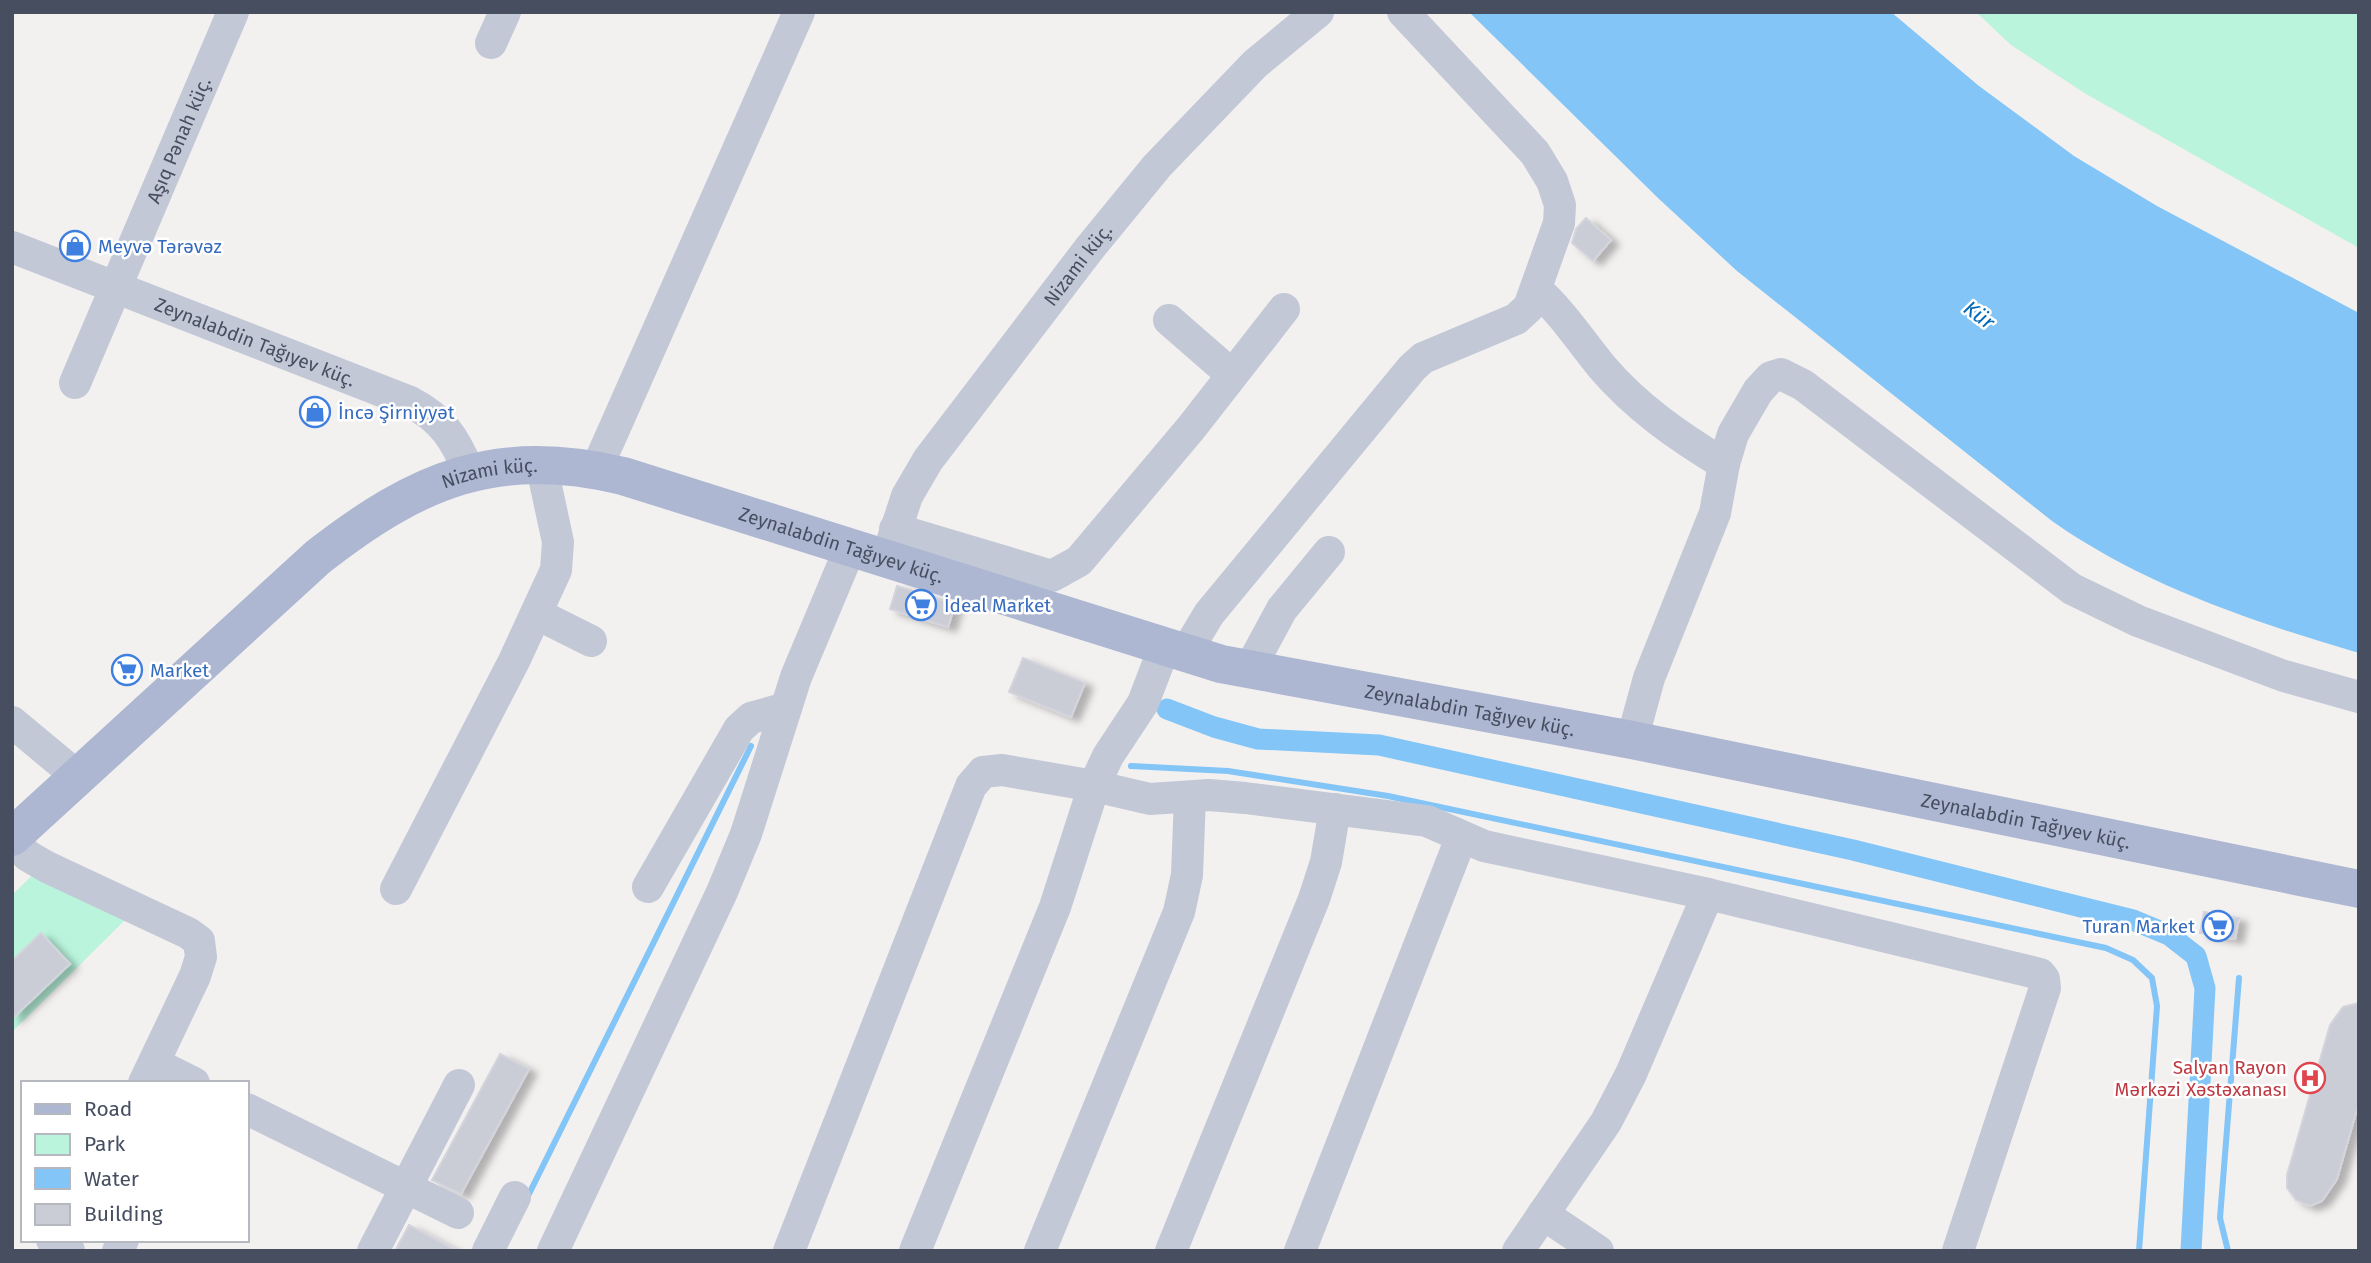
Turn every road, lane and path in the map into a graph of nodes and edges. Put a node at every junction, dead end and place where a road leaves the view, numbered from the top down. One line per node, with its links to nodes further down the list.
1 (233, 12): 8 (street, Aşıq Pənah küç.)
2 (505, 12): 6 (street)
3 (799, 12): 16 (street)
4 (1318, 12): 18 (street, Nizami küç.)
5 (1403, 12): 9 (street)
6 (491, 43)
7 (12, 247): 8 (street, Zeynalabdin Tağıyev küç.)
8 (117, 286): 13 (street, Aşıq Pənah küç.); 17 (street, Zeynalabdin Tağıyev küç.)
9 (1536, 289): 15 (street); 22 (street)
10 (1284, 309): 12 (street)
11 (1169, 320): 12 (street)
12 (1231, 374): 18 (street)
13 (75, 383)
14 (541, 463): 16 (main road, Nizami küç.); 17 (main road, Nizami küç.); 20 (street)
15 (1724, 464): 24 (street); 27 (street)
16 (596, 470): 18 (main road, Zeynalabdin Tağıyev küç.)
17 (468, 472): 28 (main road, Nizami küç.)
18 (878, 544): 22 (main road, Zeynalabdin Tağıyev küç.); 25 (street, Nizami küç.)
19 (1329, 552): 23 (street)
20 (537, 614): 21 (street); 35 (street)
21 (591, 641)
22 (1175, 651): 23 (main road, Zeynalabdin Tağıyev küç.); 29 (street)
23 (1249, 670): 27 (main road, Zeynalabdin Tağıyev küç.)
24 (2359, 697)
25 (786, 708): 34 (street); 50 (street, Nizami küç.)
26 (12, 722): 28 (street)
27 (1632, 740): 36 (main road, Zeynalabdin Tağıyev küç.)
28 (78, 776): 33 (main road, Nizami küç.)
29 (1094, 786): 30 (street); 51 (street); 52 (street)
30 (1190, 797): 31 (street); 53 (street)
31 (1335, 809): 32 (street); 54 (street)
32 (1461, 838): 37 (street); 55 (street)
33 (12, 839): 38 (street)
34 (648, 887)
35 (396, 889)
36 (2359, 889)
37 (1708, 894): 45 (street); 58 (street)
38 (149, 1073): 39 (street)
39 (185, 1081)
40 (459, 1086): 42 (street)
41 (248, 1109): 42 (street)
42 (406, 1187): 44 (street); 48 (street)
43 (515, 1197): 49 (street)
44 (458, 1213)
45 (1544, 1214): 56 (street); 57 (street)
46 (53, 1242): 47 (street)
47 (69, 1251)
48 (373, 1251)
49 (488, 1251)
50 (553, 1251)
51 (789, 1251)
52 (915, 1251)
53 (1040, 1251)
54 (1171, 1251)
55 (1300, 1251)
56 (1518, 1251)
57 (1598, 1251)
58 (1958, 1251)

